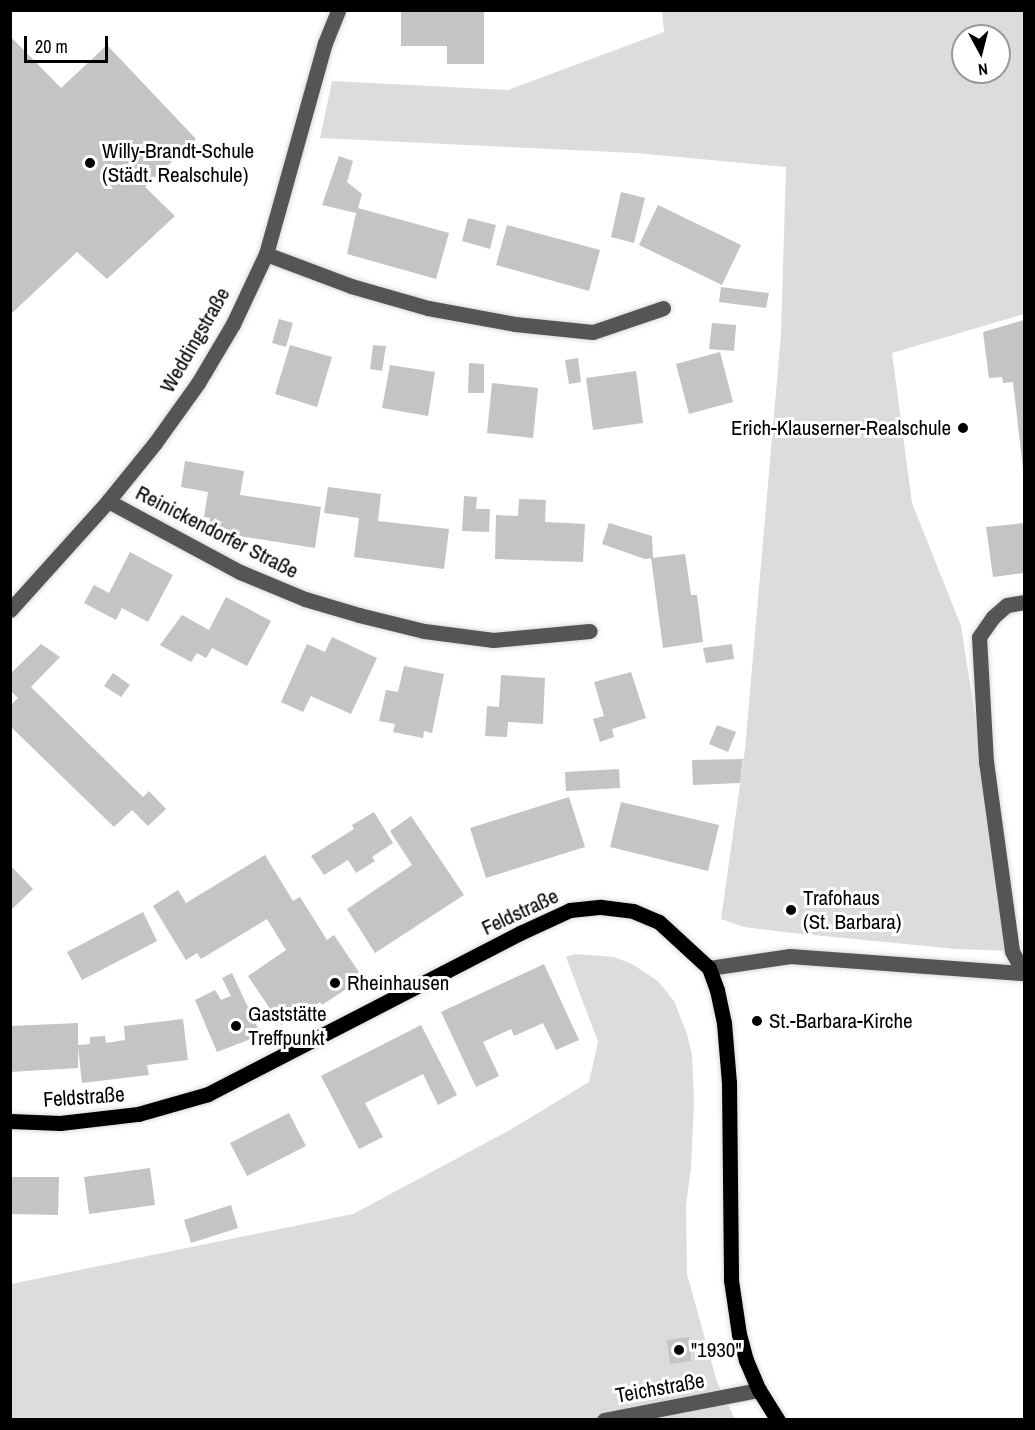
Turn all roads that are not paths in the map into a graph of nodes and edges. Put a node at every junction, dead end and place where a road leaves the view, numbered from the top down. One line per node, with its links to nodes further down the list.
1 (338, 10): 2 (street, Weddingstraße)
2 (266, 254): 3 (street); 4 (street, Weddingstraße)
3 (663, 308)
4 (108, 501): 6 (street, Weddingstraße); 7 (street, Reinickendorfer Straße)
5 (1024, 602): 9 (street)
6 (10, 610)
7 (590, 631)
8 (709, 968): 9 (street); 10 (main road, Feldstraße); 11 (main road)
9 (1024, 973)
10 (10, 1121)
11 (759, 1390): 12 (street, Teichstraße); 13 (main road)
12 (604, 1419)
13 (778, 1419)

